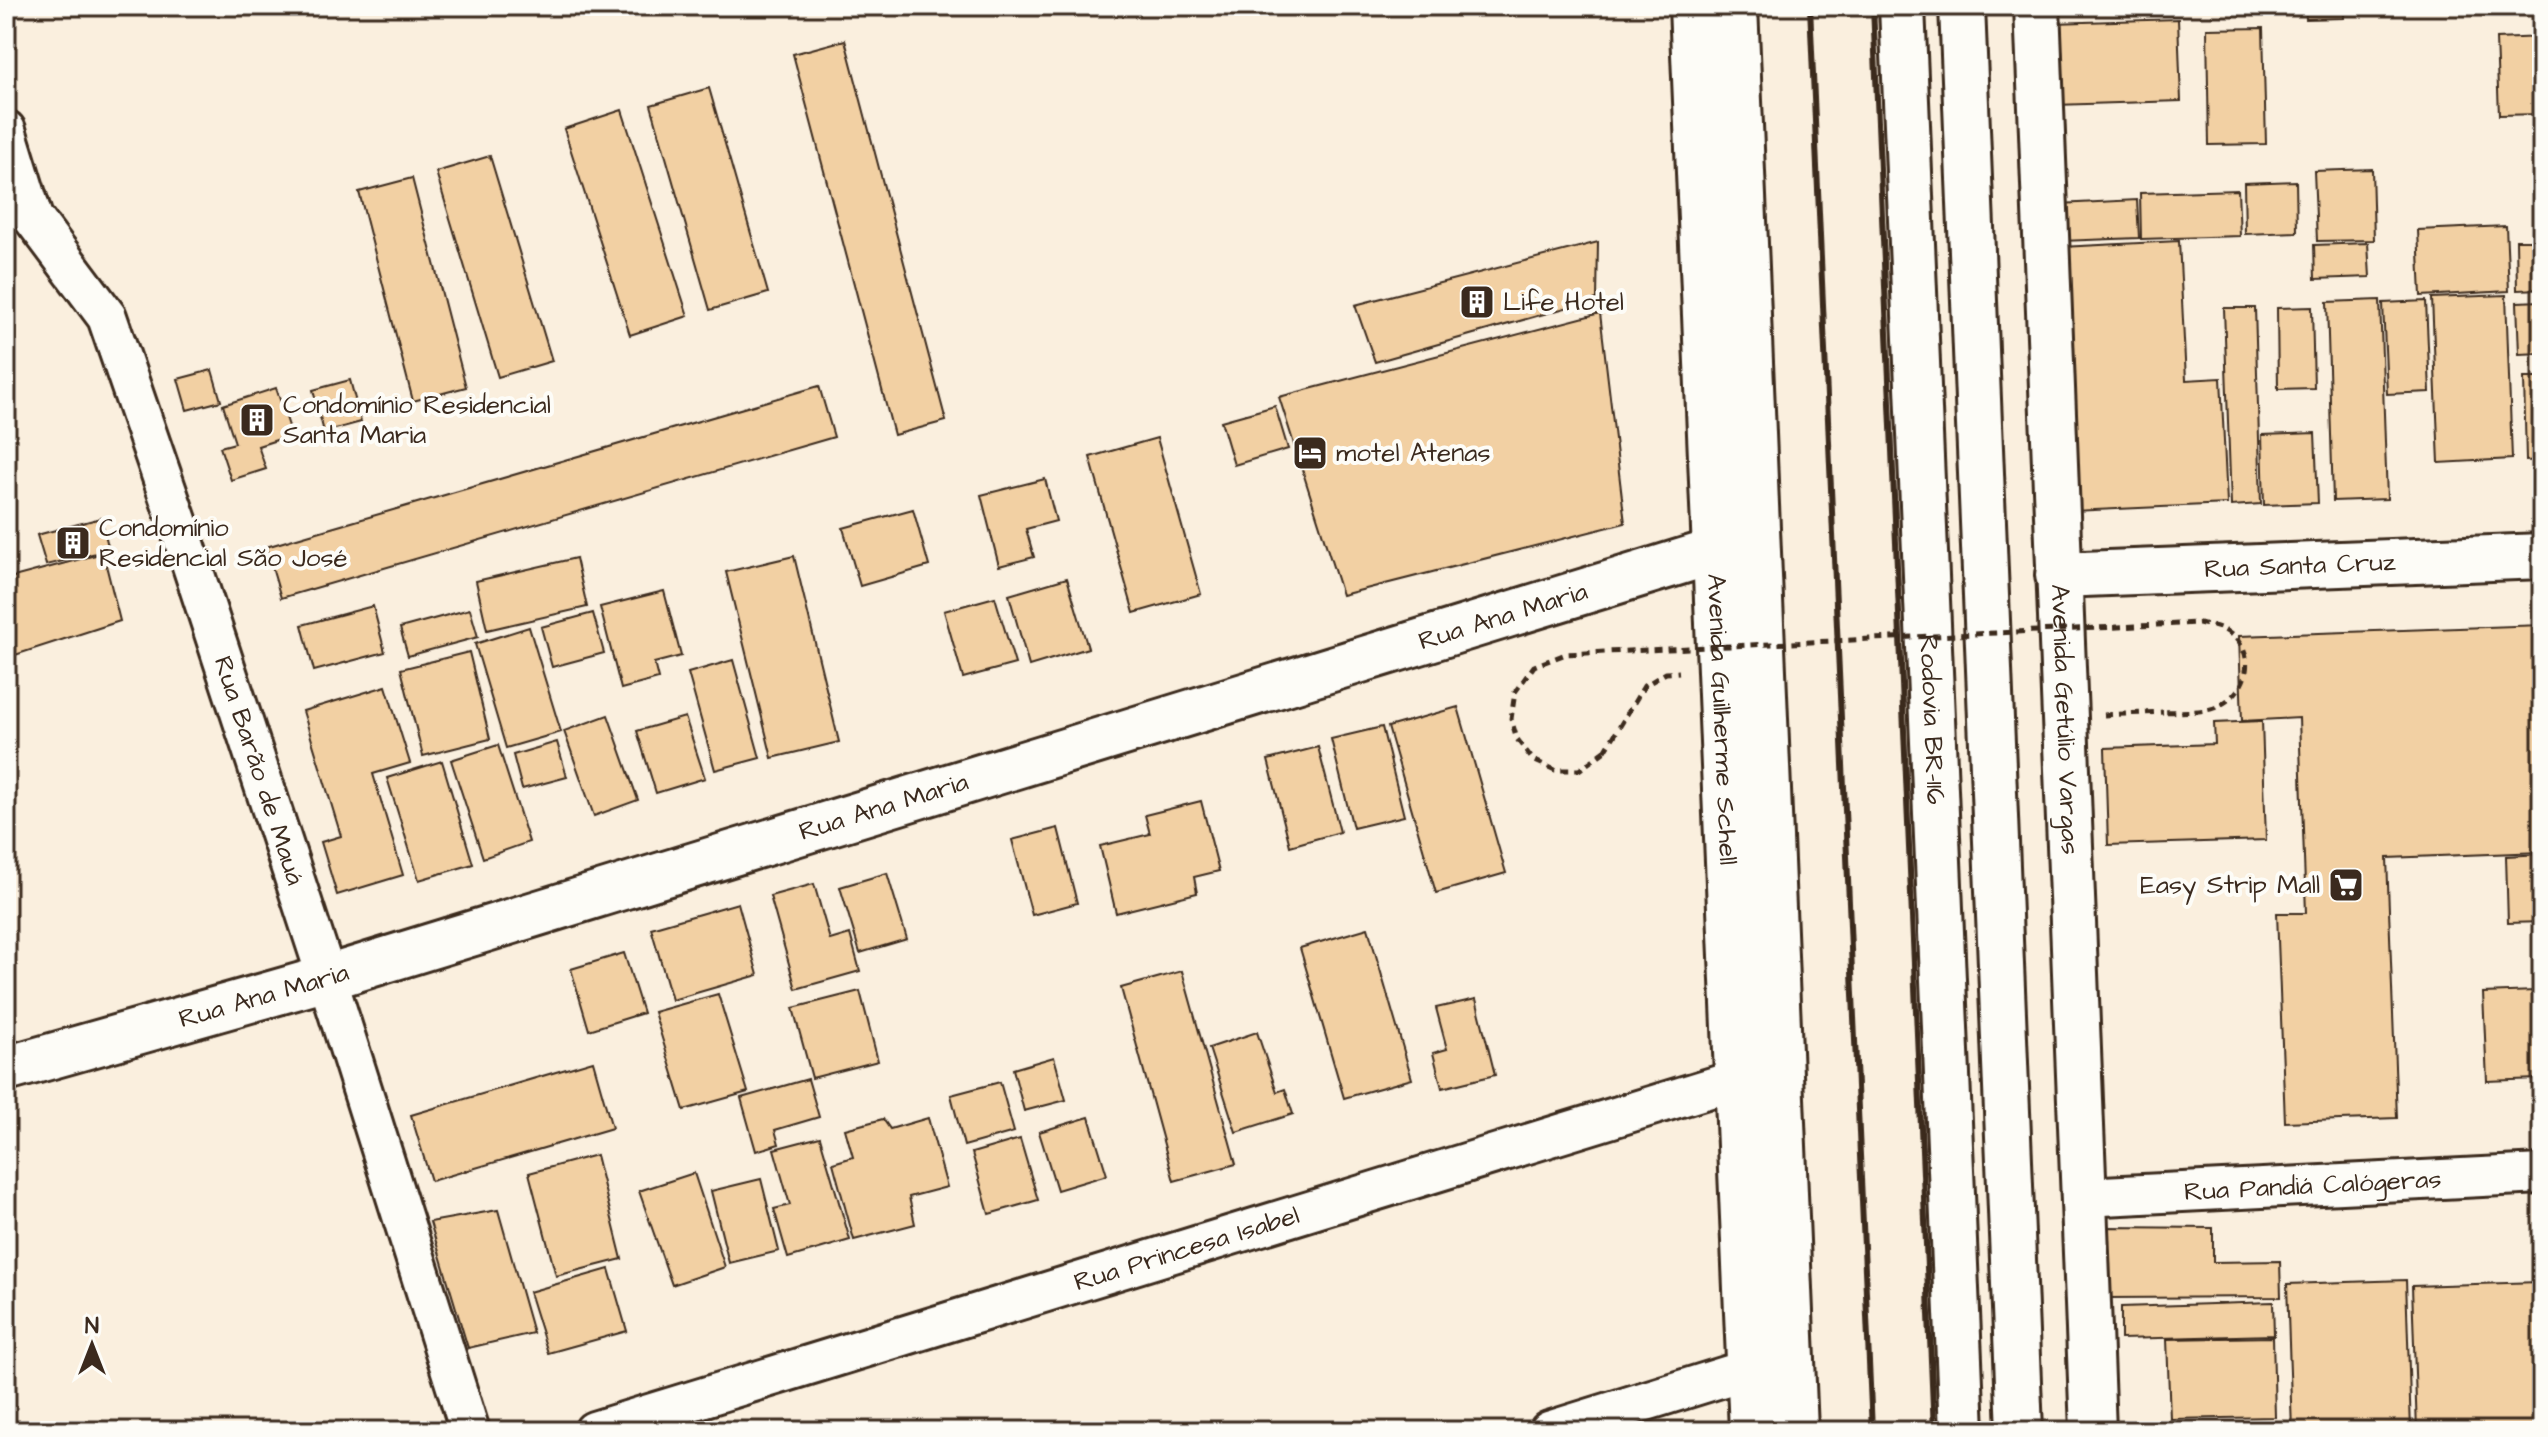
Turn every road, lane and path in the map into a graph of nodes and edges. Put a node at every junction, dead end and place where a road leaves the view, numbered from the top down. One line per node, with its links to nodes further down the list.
1 (1692, 6): 8 (main road, Avenida Guilherme Schell)
2 (1735, 6): 7 (main road, Avenida Guilherme Schell)
3 (1902, 6): 25 (main road, Rodovia BR-116)
4 (1962, 6): 26 (main road)
5 (2037, 6): 10 (main road, Avenida Getúlio Vargas)
6 (6, 130): 13 (street, Rua Barão de Mauá)
7 (1757, 538): 8 (main road, Rua Ana Maria); 14 (main road, Avenida Guilherme Schell)
8 (1715, 550): 11 (main road, Avenida Guilherme Schell); 13 (main road, Rua Ana Maria)
9 (2542, 556): 10 (main road, Rua Santa Cruz)
10 (2058, 575): 12 (main road, Avenida Getúlio Vargas)
11 (1720, 670): 12 (path, bridge); 16 (main road, Avenida Guilherme Schell)
12 (2066, 717): 18 (main road, Avenida Getúlio Vargas)
13 (327, 978): 15 (main road, Rua Ana Maria); 20 (street, Rua Barão de Mauá)
14 (1779, 1067): 16 (street, Rua Princesa Isabel); 24 (main road, Avenida Guilherme Schell)
15 (6, 1069)
16 (1737, 1079): 19 (main road, Avenida Guilherme Schell); 21 (street, Rua Princesa Isabel)
17 (2542, 1174): 18 (street, Rua Pandiá Calógeras)
18 (2083, 1197): 27 (main road, Avenida Getúlio Vargas)
19 (1749, 1369): 22 (street); 23 (main road, Avenida Guilherme Schell)
20 (470, 1431)
21 (594, 1431)
22 (1549, 1431)
23 (1752, 1431)
24 (1795, 1431)
25 (1962, 1431)
26 (2020, 1431)
27 (2093, 1431)

